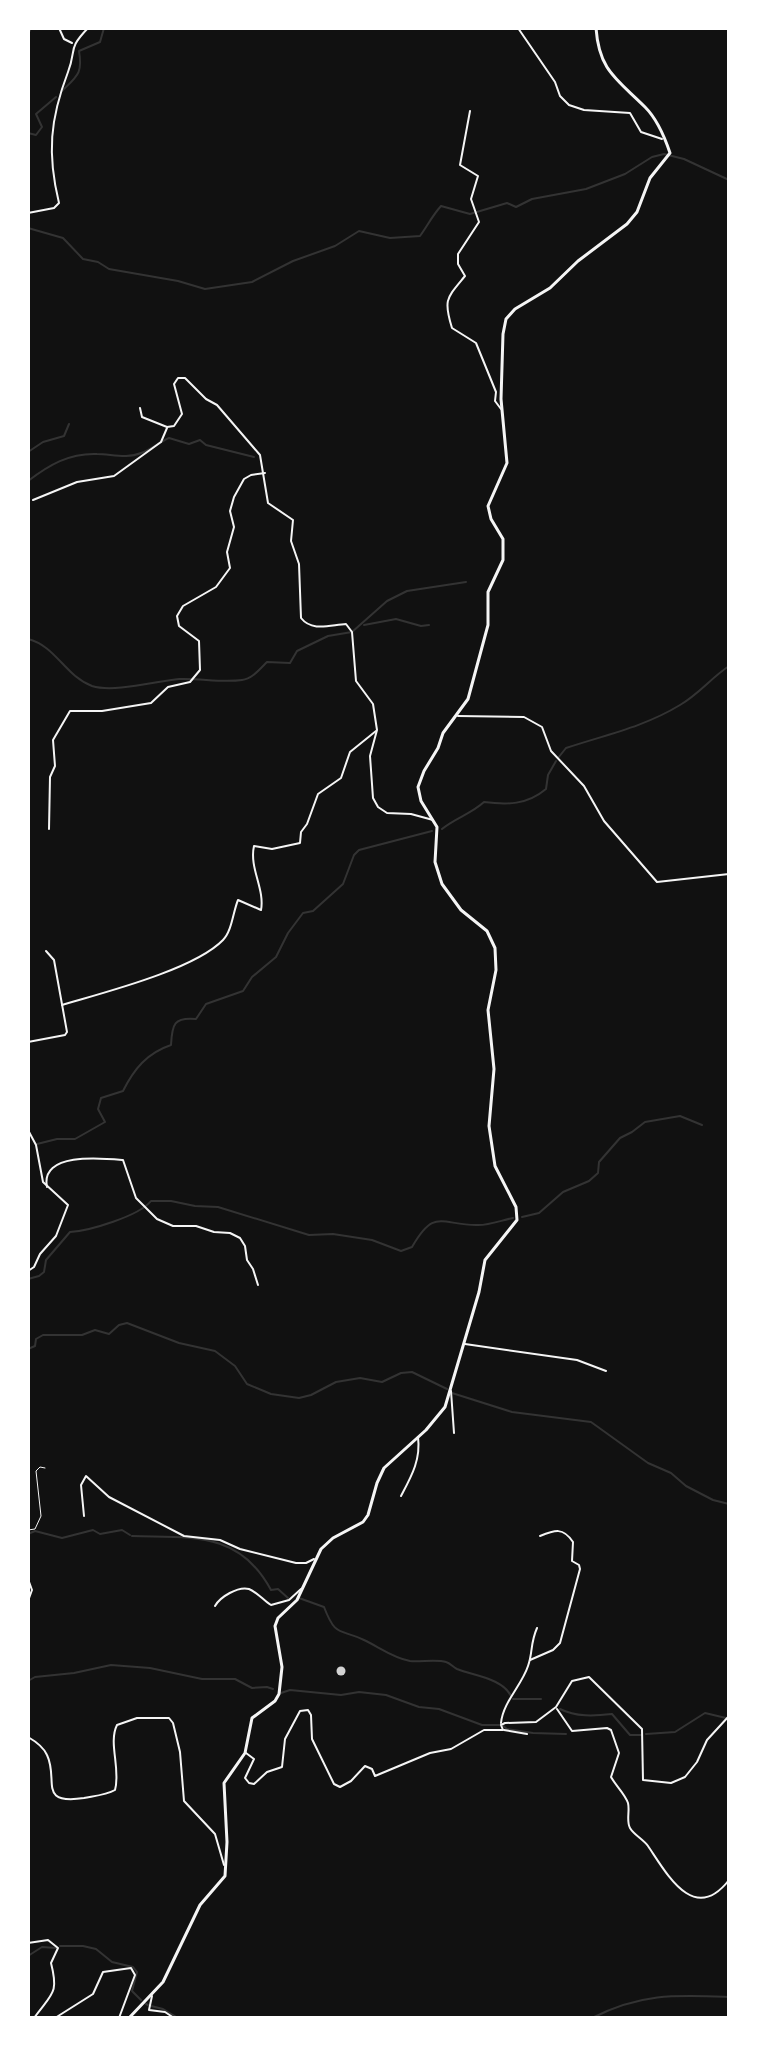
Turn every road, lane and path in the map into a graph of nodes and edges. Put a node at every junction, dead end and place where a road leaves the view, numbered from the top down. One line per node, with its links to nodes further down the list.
1 (59, 28): 5 (street)
2 (88, 28): 5 (street)
3 (518, 28): 7 (street)
4 (596, 28): 7 (main road)
5 (73, 44): 8 (street)
6 (470, 111): 10 (street)
7 (663, 139): 10 (main road)
8 (28, 213)
9 (140, 408): 11 (street)
10 (501, 410): 14 (main road)
11 (167, 427): 12 (street); 13 (street)
12 (265, 473): 15 (street); 17 (street)
13 (33, 500)
14 (457, 716): 16 (main road); 18 (street)
15 (377, 730): 16 (street); 20 (street)
16 (434, 820): 26 (main road)
17 (49, 829)
18 (729, 874)
19 (46, 951): 20 (street)
20 (62, 1005): 21 (street)
21 (28, 1042)
22 (28, 1130): 23 (street)
23 (47, 1187): 24 (street); 25 (street)
24 (28, 1271)
25 (258, 1285)
26 (464, 1344): 27 (street); 28 (main road)
27 (606, 1371)
28 (451, 1389): 29 (street); 30 (main road)
29 (454, 1433)
30 (418, 1437): 32 (street); 36 (main road)
31 (45, 1468): 34 (path)
32 (401, 1496)
33 (84, 1516): 36 (street)
34 (28, 1530)
35 (540, 1536): 42 (street)
36 (315, 1558): 38 (main road)
37 (28, 1579): 39 (street)
38 (301, 1589): 40 (street); 49 (main road)
39 (28, 1601)
40 (215, 1606)
41 (537, 1628): 42 (street)
42 (530, 1660): 45 (street)
43 (556, 1707): 44 (street); 45 (street); 51 (street)
44 (729, 1716)
45 (501, 1725): 46 (street)
46 (503, 1730): 47 (street); 49 (street)
47 (527, 1734)
48 (28, 1737): 50 (street)
49 (245, 1753): 50 (main road)
50 (226, 1873): 53 (main road)
51 (729, 1880)
52 (28, 1943): 54 (street)
53 (152, 1994): 57 (main road); 58 (street)
54 (34, 2018)
55 (55, 2018): 56 (street)
56 (119, 2018)
57 (129, 2018)
58 (174, 2018)

